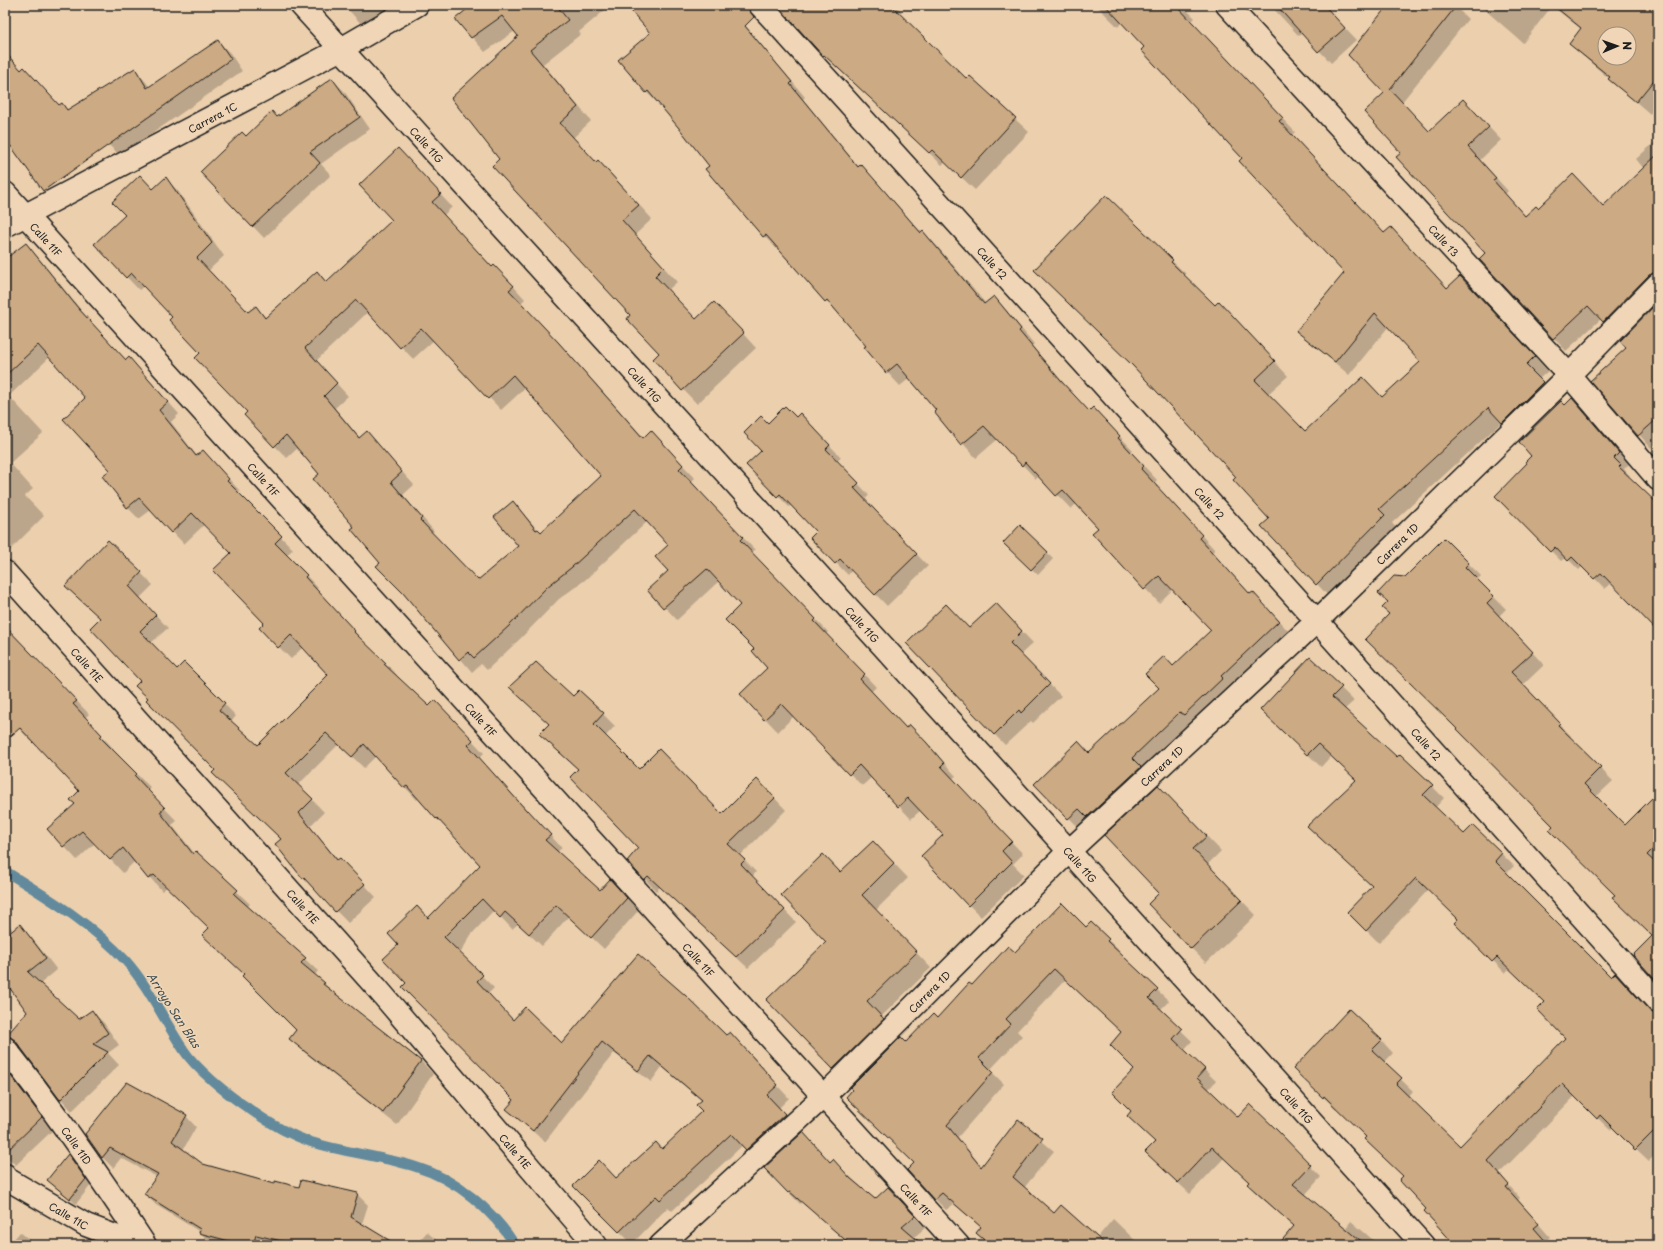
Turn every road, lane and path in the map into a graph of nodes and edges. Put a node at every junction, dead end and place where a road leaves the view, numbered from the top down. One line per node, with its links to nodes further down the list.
1 (301, 5): 5 (street, Calle 11G)
2 (417, 5): 5 (street, Carrera 1C)
3 (760, 5): 13 (street, Calle 12)
4 (1226, 5): 10 (street, Calle 13)
5 (341, 49): 7 (street, Carrera 1C); 14 (street, Calle 11G)
6 (5, 193): 7 (street, Calle 11F)
7 (25, 216): 8 (street, Carrera 1C); 17 (street, Calle 11F)
8 (5, 226)
9 (1658, 284): 10 (street, Carrera 1D)
10 (1569, 375): 11 (street, Calle 13); 13 (street, Carrera 1D)
11 (1658, 479)
12 (5, 572): 21 (street, Calle 11E)
13 (1317, 620): 14 (street, Carrera 1D); 15 (street, Calle 12)
14 (1069, 851): 17 (street, Carrera 1D); 24 (street, Calle 11G)
15 (1658, 1002)
16 (5, 1048): 20 (street, Calle 11D)
17 (824, 1096): 22 (street, Carrera 1D); 23 (street, Calle 11F)
18 (5, 1175): 19 (street, Calle 11C)
19 (139, 1245)
20 (145, 1245)
21 (596, 1245)
22 (661, 1245)
23 (958, 1245)
24 (1423, 1245)

